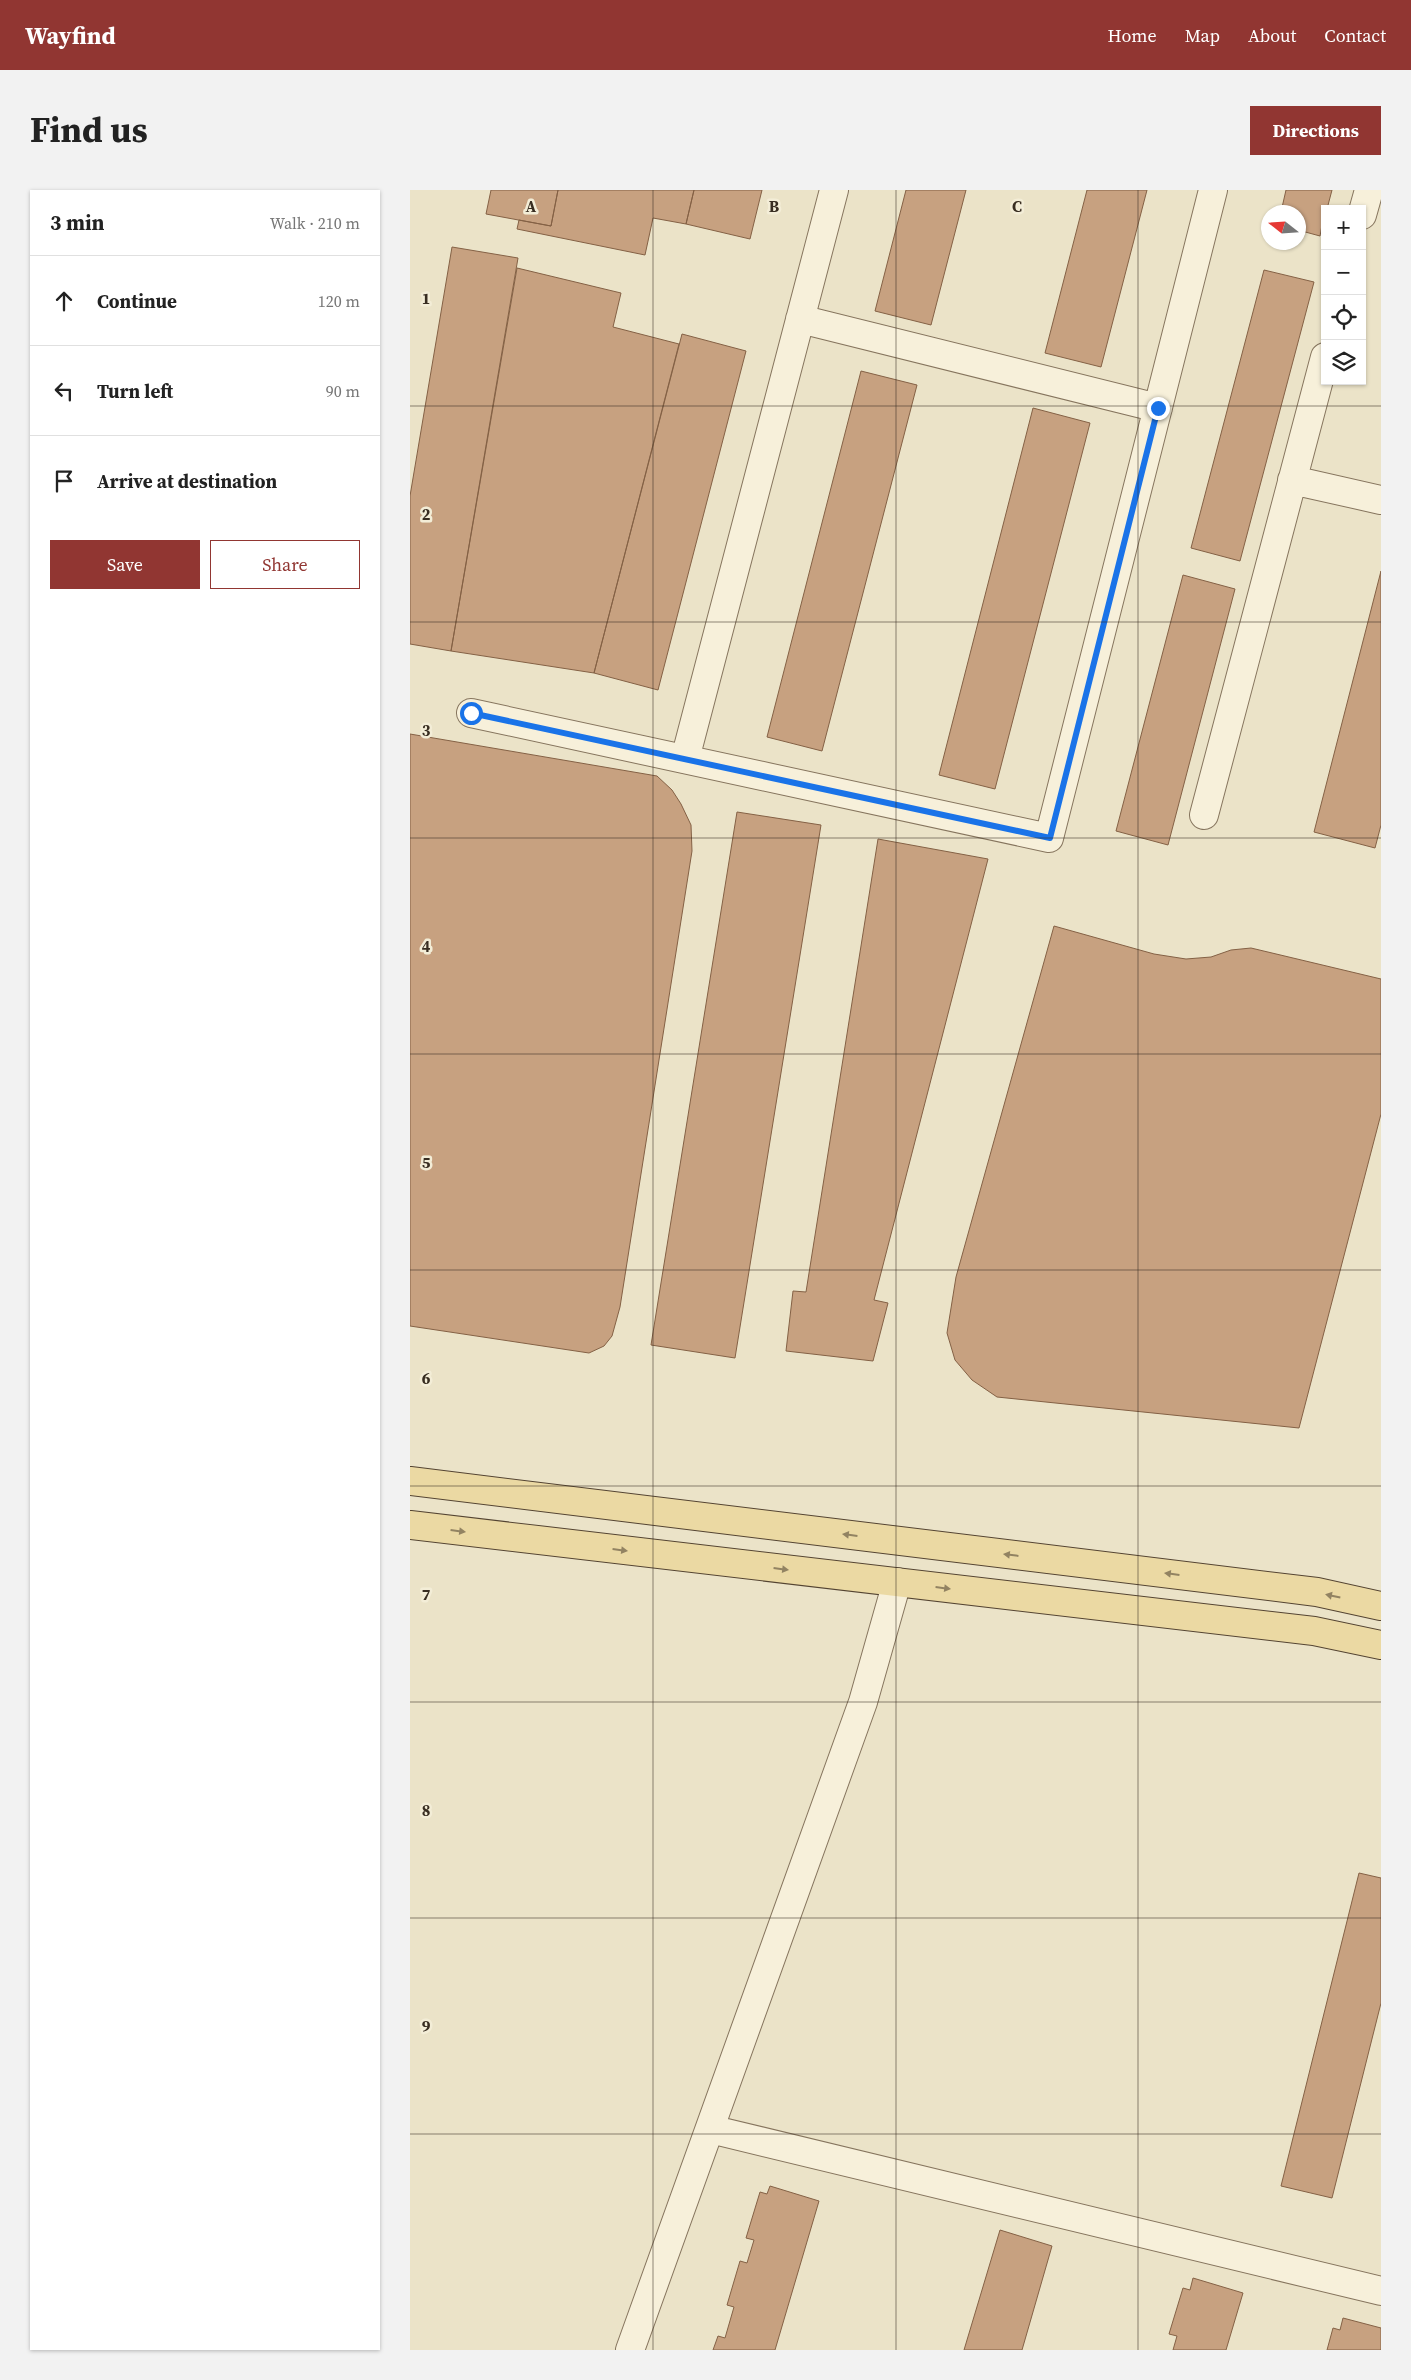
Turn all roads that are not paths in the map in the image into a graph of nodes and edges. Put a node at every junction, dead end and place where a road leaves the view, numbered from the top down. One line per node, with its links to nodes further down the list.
1 (834, 190): 5 (street)
2 (1213, 190): 7 (street)
3 (1369, 190): 4 (street)
4 (1365, 205)
5 (800, 319): 7 (street); 11 (street)
6 (1321, 372): 8 (street)
7 (1158, 408): 11 (street)
8 (1292, 480): 9 (street); 12 (street)
9 (1381, 500)
10 (471, 713): 11 (street)
11 (685, 759)
12 (1204, 815)
13 (410, 1481): 16 (main road, one-way to 13)
14 (410, 1525): 15 (main road, one-way to 15)
15 (897, 1582): 17 (main road, one-way to 17); 18 (street)
16 (1381, 1606)
17 (1381, 1645)
18 (710, 2129): 19 (street); 20 (street)
19 (1381, 2291)
20 (630, 2350)

